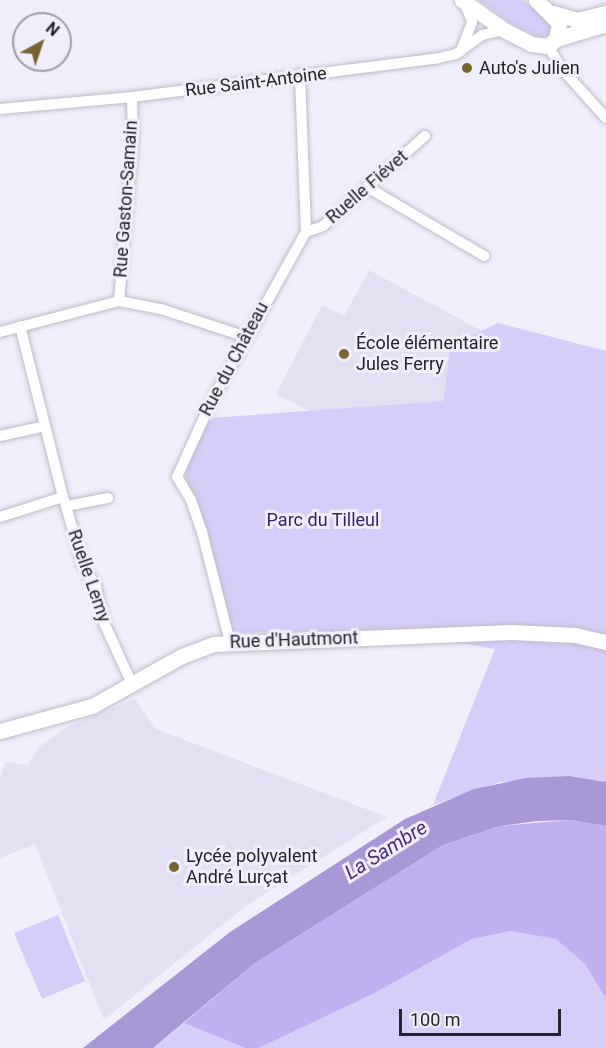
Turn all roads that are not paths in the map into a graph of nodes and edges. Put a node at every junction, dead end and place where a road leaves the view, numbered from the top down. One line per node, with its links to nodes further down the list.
1 (536, 0): 3 (street)
2 (464, 2): 6 (street); 8 (street)
3 (553, 13): 4 (street); 7 (street)
4 (606, 13)
5 (606, 24): 7 (street)
6 (504, 30): 7 (street); 8 (street, Rue Saint-Antoine)
7 (552, 42): 12 (street)
8 (460, 52): 9 (street, Rue Saint-Antoine)
9 (300, 74): 10 (street, Rue Saint-Antoine); 15 (street)
10 (132, 97): 11 (street, Rue Saint-Antoine); 17 (street, Rue Gaston-Samain)
11 (0, 109)
12 (606, 118)
13 (425, 136): 14 (street, Ruelle Fiévet)
14 (367, 187): 15 (street, Ruelle Fiévet); 16 (street)
15 (306, 232): 20 (street, Rue du Château)
16 (484, 256)
17 (119, 301): 18 (street); 20 (street)
18 (20, 326): 19 (street); 21 (street)
19 (0, 332)
20 (246, 337): 26 (street, Rue du Château)
21 (45, 426): 22 (street); 24 (street)
22 (0, 436)
23 (108, 498): 24 (street, Ruelle Lemy)
24 (64, 502): 25 (street); 28 (street, Ruelle Lemy)
25 (0, 517)
26 (230, 642): 27 (street, Rue d'Hautmont); 28 (street, Rue d'Hautmont)
27 (606, 642)
28 (132, 684): 29 (street, Rue d'Hautmont)
29 (0, 731)

